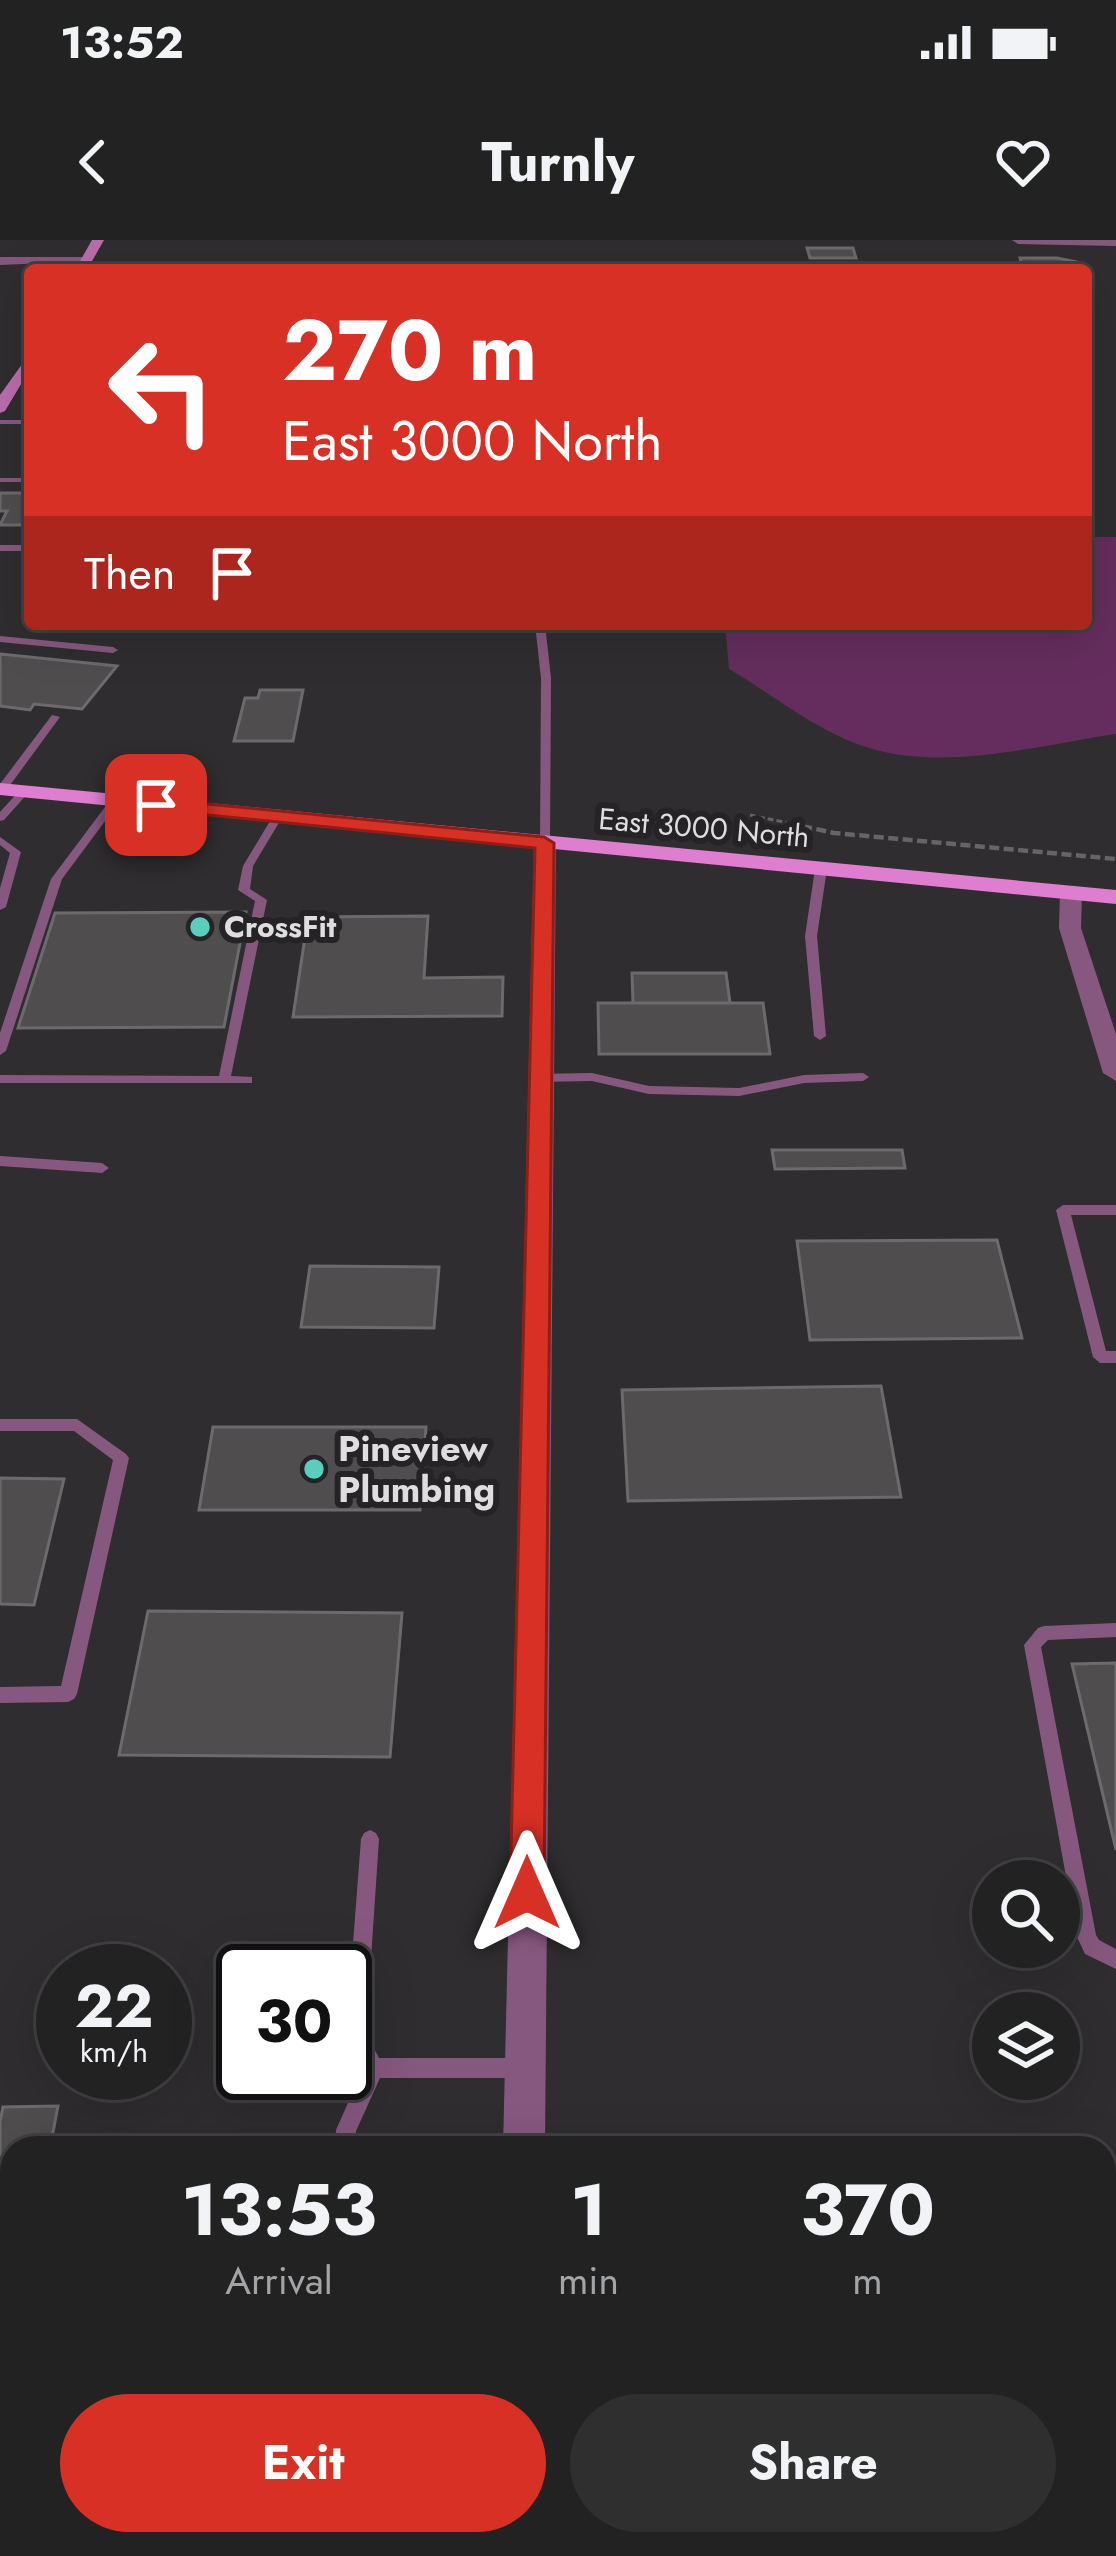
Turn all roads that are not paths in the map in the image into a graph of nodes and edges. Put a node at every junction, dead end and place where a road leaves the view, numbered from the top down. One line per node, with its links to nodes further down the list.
1 (1018, 240): 2 (street)
2 (1116, 242)
3 (0, 261): 4 (street)
4 (62, 264)
5 (8, 380): 6 (main road)
6 (0, 408)
7 (540, 630): 16 (lane)
8 (0, 639): 9 (lane)
9 (113, 650)
10 (55, 717): 11 (lane)
11 (8, 790): 12 (main road, East 3000 North); 14 (lane)
12 (115, 801): 13 (main road, East 3000 North); 22 (lane)
13 (278, 815): 16 (main road, East 3000 North); 27 (lane)
14 (0, 818)
15 (0, 840): 20 (lane)
16 (544, 843): 17 (main road, East 3000 North); 25 (street)
17 (820, 869): 18 (main road, East 3000 North); 21 (lane)
18 (1071, 893): 19 (main road, East 3000 North); 23 (street)
19 (1116, 897)
20 (0, 907)
21 (820, 1036)
22 (0, 1051)
23 (1116, 1073)
24 (863, 1077): 25 (lane)
25 (538, 1078): 39 (street)
26 (0, 1079): 27 (lane)
27 (224, 1080): 28 (lane)
28 (248, 1080)
29 (0, 1162): 30 (lane)
30 (103, 1168)
31 (1116, 1210): 32 (lane)
32 (1116, 1357)
33 (0, 1425): 35 (lane)
34 (1116, 1630): 37 (lane)
35 (0, 1695)
36 (370, 1839): 38 (lane)
37 (1116, 1959)
38 (374, 2068): 39 (lane); 40 (lane)
39 (525, 2068): 41 (street)
40 (345, 2136)
41 (524, 2136)

